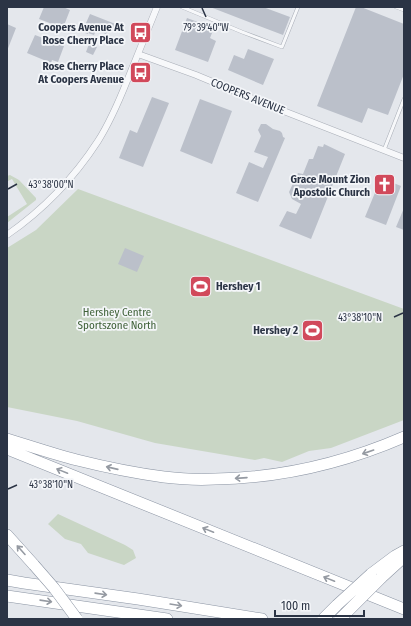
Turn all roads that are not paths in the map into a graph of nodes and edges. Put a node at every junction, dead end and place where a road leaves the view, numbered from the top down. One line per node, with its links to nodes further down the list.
1 (156, 7): 6 (street)
2 (182, 7): 3 (lane)
3 (298, 7)
4 (396, 7): 5 (lane)
5 (404, 10)
6 (138, 54): 8 (street, COOPERS AVENUE); 10 (street)
7 (404, 99): 8 (lane)
8 (384, 150): 9 (street, COOPERS AVENUE)
9 (404, 158)
10 (7, 235)
11 (404, 437): 12 (highway, one-way to 12)
12 (7, 439)
13 (7, 449): 20 (highway, one-way to 13)
14 (7, 535): 21 (highway, one-way to 14, bridge)
15 (404, 552): 17 (highway)
16 (404, 557): 17 (highway)
17 (376, 576): 24 (highway, bridge); 25 (highway, bridge)
18 (7, 580): 23 (highway, one-way to 23)
19 (7, 596): 22 (highway, one-way to 22)
20 (404, 609)
21 (77, 619)
22 (167, 619)
23 (262, 619)
24 (323, 619)
25 (340, 619)

